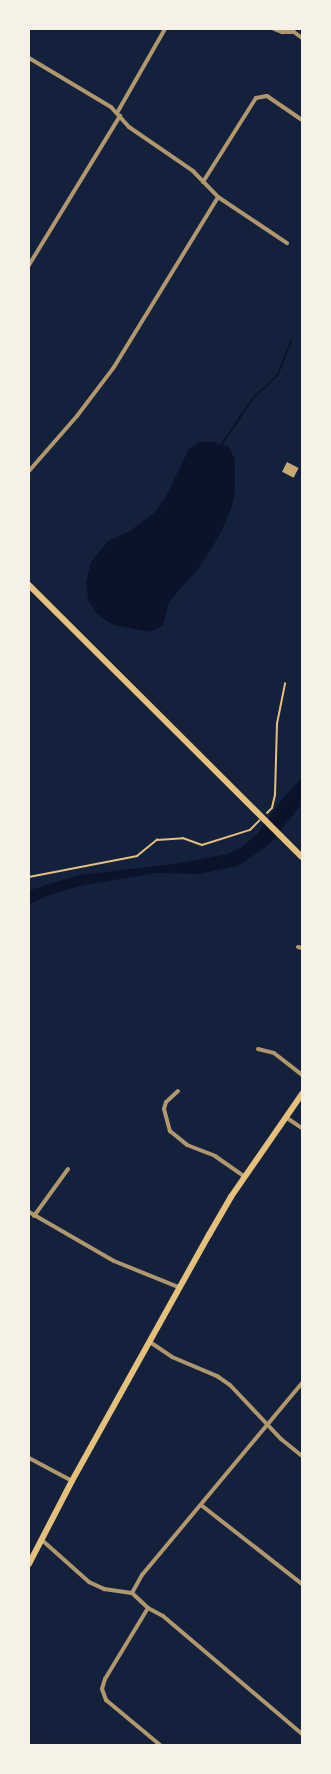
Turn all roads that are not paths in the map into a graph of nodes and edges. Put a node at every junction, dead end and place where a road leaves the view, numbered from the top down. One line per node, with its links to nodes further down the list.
1 (165, 29): 6 (street)
2 (274, 29): 3 (street)
3 (294, 30): 4 (street)
4 (302, 38)
5 (29, 58): 6 (street)
6 (118, 115): 8 (street); 11 (street)
7 (302, 120): 8 (street)
8 (203, 182): 9 (street)
9 (218, 197): 10 (street); 12 (street)
10 (287, 243)
11 (29, 265)
12 (29, 471)
13 (29, 584): 14 (main road)
14 (302, 857)
15 (258, 1049): 16 (street)
16 (302, 1075)
17 (178, 1091): 22 (street)
18 (302, 1094): 19 (main road)
19 (287, 1118): 20 (street); 22 (main road)
20 (302, 1128)
21 (68, 1170): 24 (street)
22 (245, 1177): 25 (main road)
23 (29, 1212): 24 (street)
24 (34, 1216): 25 (street)
25 (178, 1287): 26 (main road)
26 (150, 1342): 28 (street); 31 (main road)
27 (302, 1383): 28 (street)
28 (268, 1426): 29 (street); 32 (street)
29 (302, 1456)
30 (29, 1458): 31 (street)
31 (72, 1481): 33 (main road)
32 (201, 1504): 35 (street); 36 (street)
33 (43, 1541): 34 (main road); 36 (street)
34 (29, 1564)
35 (302, 1584)
36 (132, 1594): 37 (street)
37 (148, 1608): 38 (street); 39 (street)
38 (302, 1734)
39 (160, 1745)

